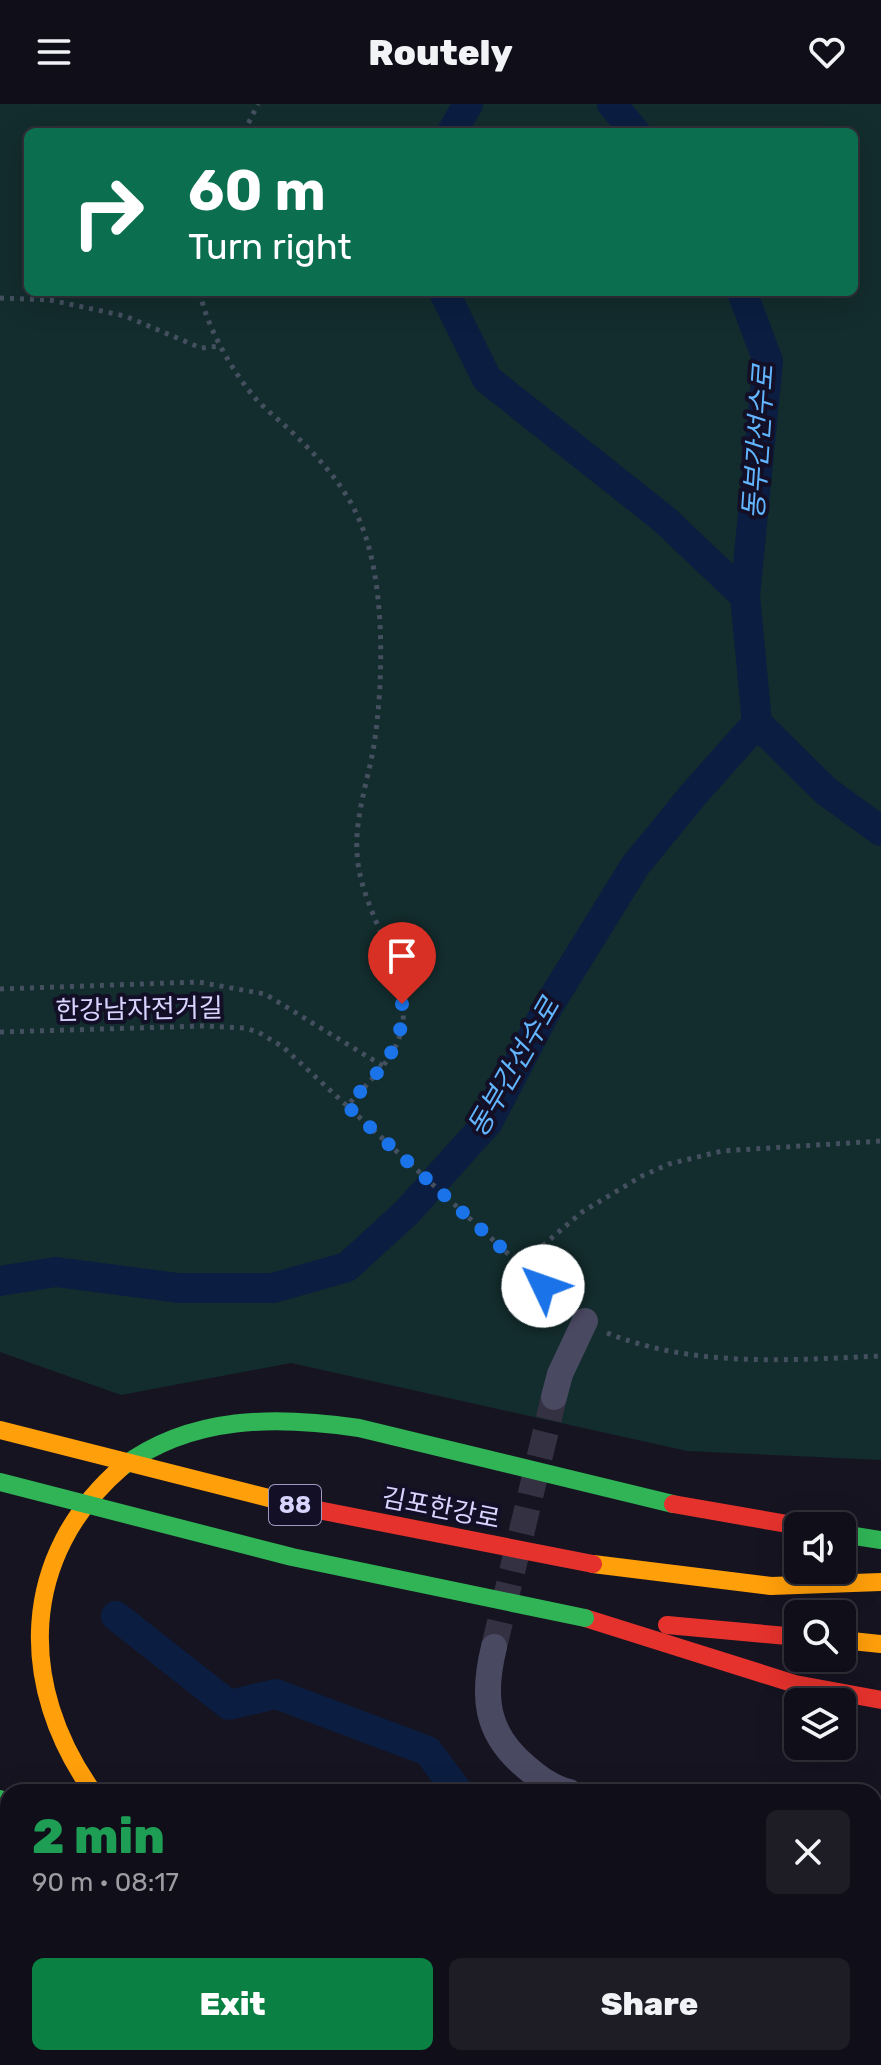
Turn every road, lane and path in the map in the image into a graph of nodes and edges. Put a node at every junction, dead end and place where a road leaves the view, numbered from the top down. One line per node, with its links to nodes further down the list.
1 (258, 104): 2 (path)
2 (246, 128)
3 (201, 296): 5 (path)
4 (0, 298): 5 (path)
5 (220, 346): 8 (path)
6 (0, 989): 8 (path)
7 (0, 1032): 9 (path, 한강남자전거길)
8 (383, 1066): 9 (path)
9 (347, 1106): 11 (path, 한강남자전거길)
10 (881, 1141): 11 (path)
11 (520, 1265): 12 (path, 한강남자전거길)
12 (585, 1321): 13 (path, 한강남자전거길); 14 (street)
13 (881, 1356)
14 (554, 1397)
15 (0, 1430): 20 (main road, 김포한강로 / 88, bridge)
16 (0, 1482): 21 (main road, 88, bridge)
17 (784, 1523): 27 (main road)
18 (856, 1536): 19 (main road)
19 (881, 1540)
20 (881, 1582)
21 (585, 1618): 22 (main road, 88); 26 (main road)
22 (784, 1636)
23 (856, 1641): 24 (main road)
24 (881, 1644)
25 (494, 1647): 28 (street)
26 (881, 1700)
27 (87, 1784)
28 (549, 1784)

